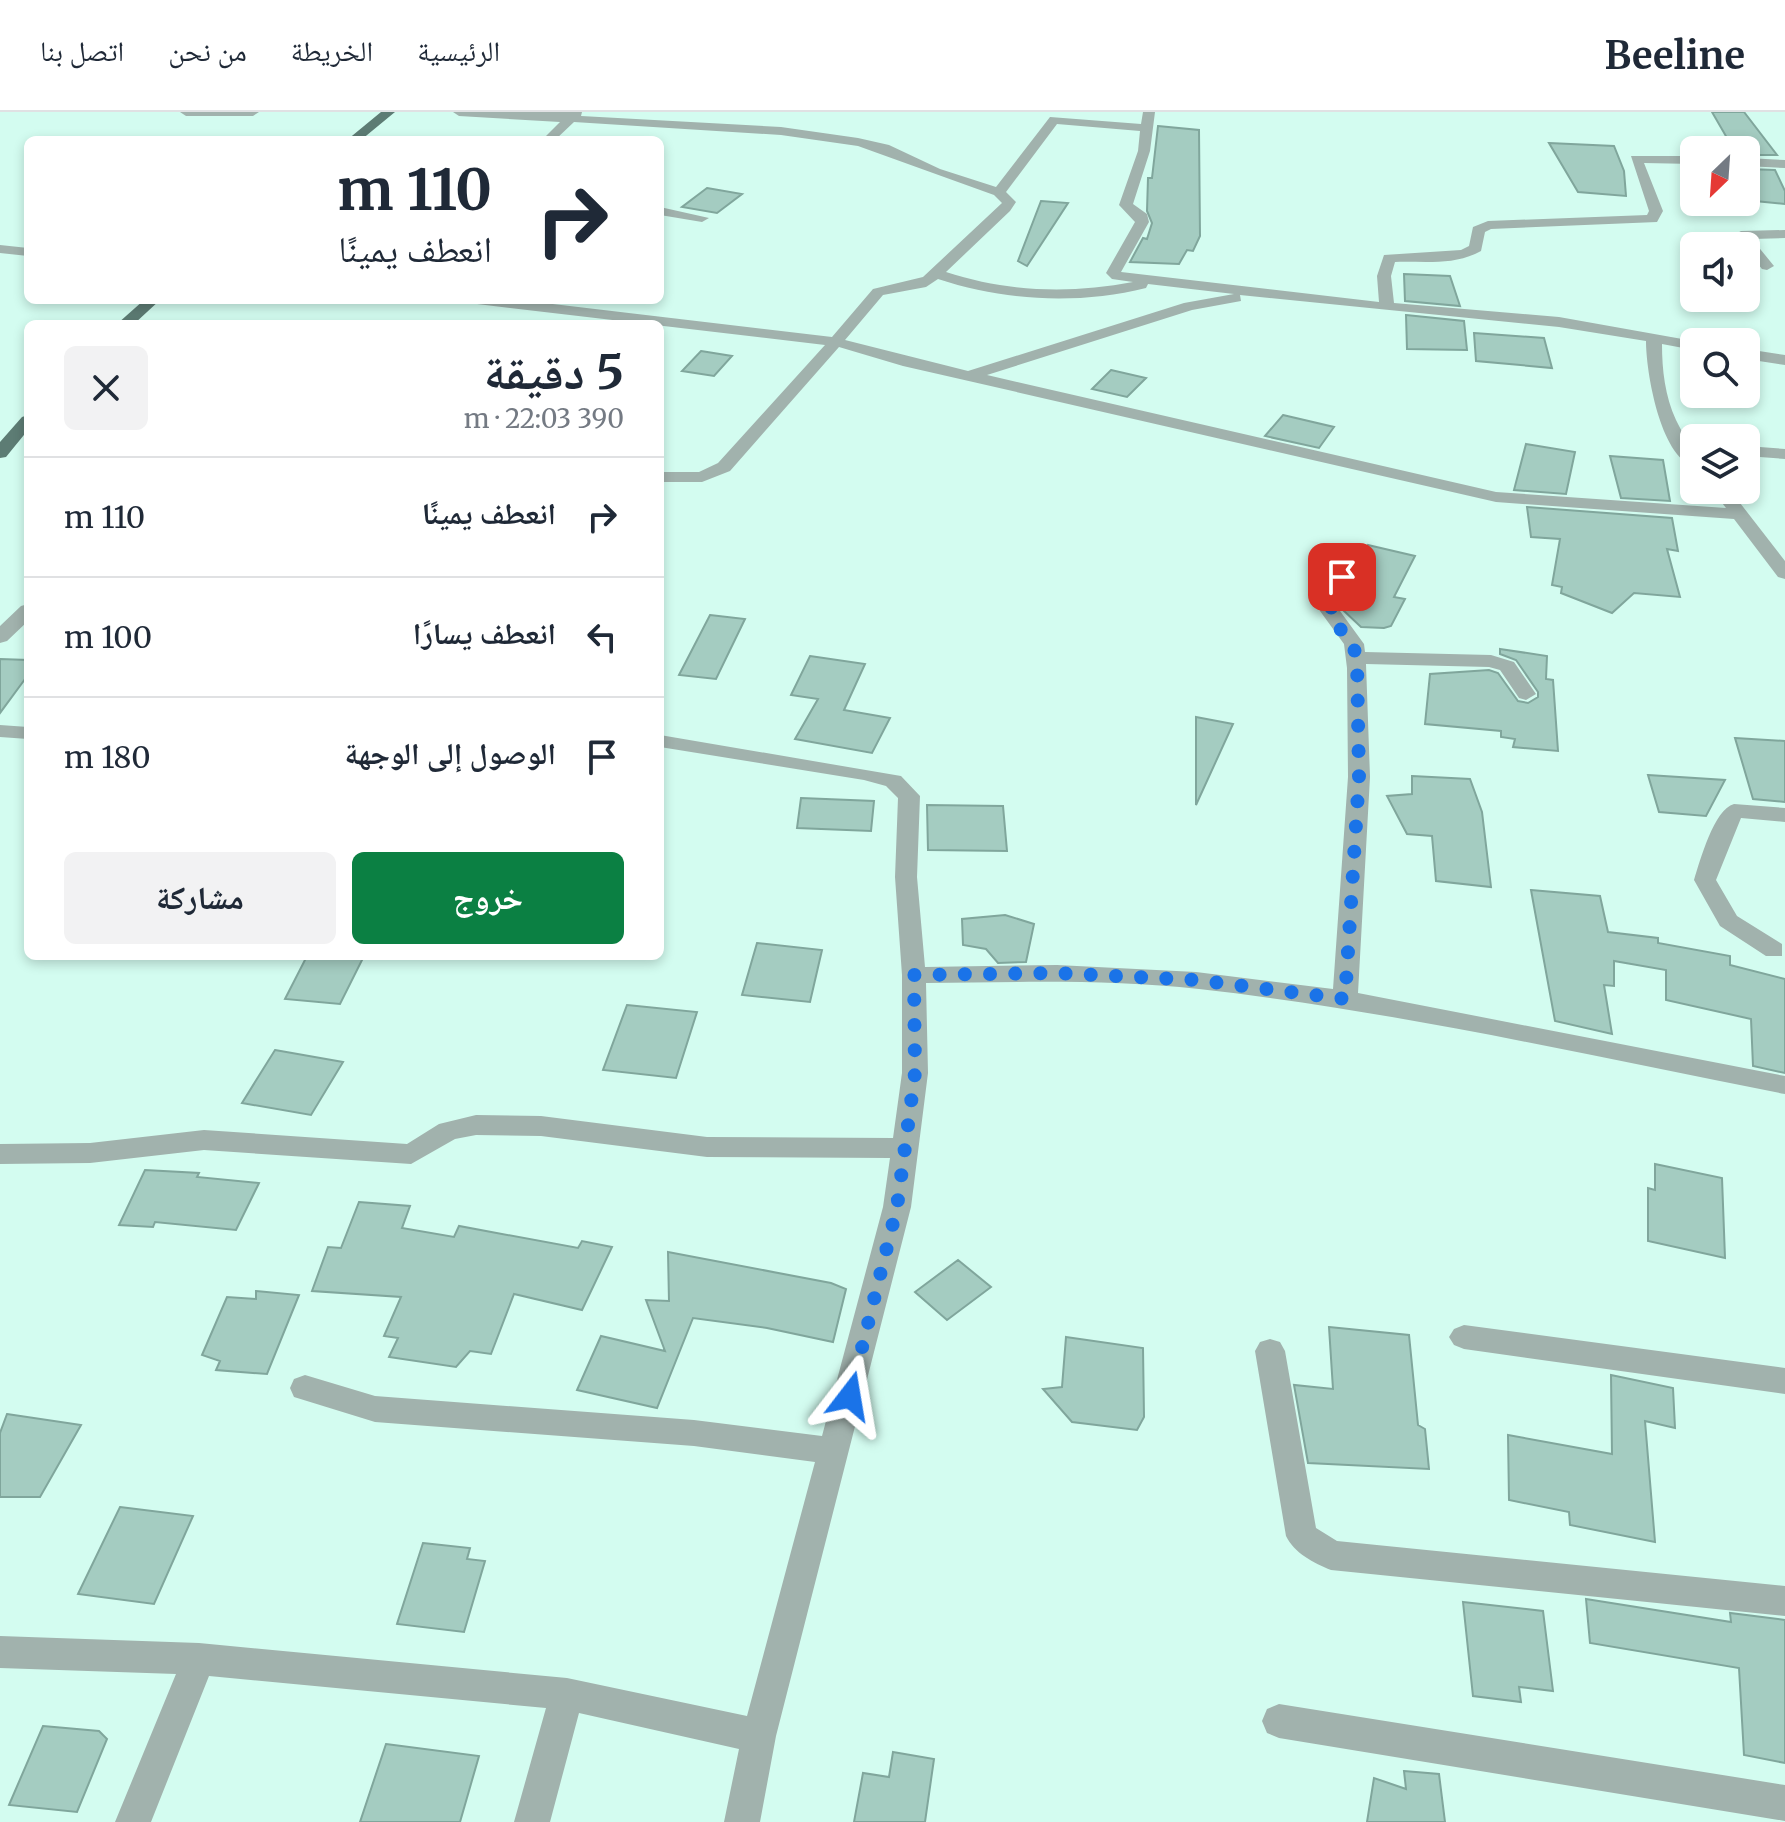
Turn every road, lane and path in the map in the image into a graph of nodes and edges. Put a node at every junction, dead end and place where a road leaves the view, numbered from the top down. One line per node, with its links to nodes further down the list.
1 (186, 112): 2 (street)
2 (253, 112)
3 (389, 112): 8 (main road)
4 (459, 112): 6 (street)
5 (1149, 112): 7 (street)
6 (576, 114): 9 (street); 13 (street)
7 (1147, 128): 13 (street); 21 (street)
8 (358, 136)
9 (552, 136)
10 (1680, 160): 25 (street)
11 (1760, 163): 12 (street)
12 (1785, 164)
13 (999, 192): 20 (street)
14 (664, 212): 15 (street)
15 (702, 218)
16 (1785, 234): 19 (street)
17 (0, 249): 18 (street)
18 (24, 252)
19 (1767, 266)
20 (935, 273): 21 (street); 28 (street)
21 (1155, 282): 22 (street)
22 (1267, 294): 25 (street); 32 (street)
23 (148, 304): 26 (main road)
24 (516, 304): 28 (street)
25 (1387, 307): 27 (street)
26 (130, 320)
27 (1654, 339): 29 (street); 34 (street)
28 (837, 342): 32 (street); 38 (street)
29 (1680, 343)
30 (1760, 356): 31 (street)
31 (1785, 360)
32 (970, 375): 40 (street)
33 (24, 425): 36 (main road)
34 (1680, 434)
35 (1760, 452): 37 (street)
36 (0, 453)
37 (1785, 454)
38 (664, 477)
39 (1732, 504): 40 (street)
40 (1739, 514): 42 (street)
41 (1352, 551): 45 (street)
42 (1785, 573)
43 (24, 614): 44 (street)
44 (0, 637)
45 (1357, 658): 46 (street); 53 (street)
46 (1526, 694)
47 (0, 731): 48 (street)
48 (24, 733)
49 (664, 742): 52 (street)
50 (1785, 815): 51 (street)
51 (1774, 950)
52 (914, 975): 53 (street); 55 (street)
53 (1345, 999): 54 (street)
54 (1785, 1085)
55 (904, 1148): 56 (street); 61 (street)
56 (0, 1154)
57 (1464, 1337): 59 (street)
58 (1270, 1351): 62 (street)
59 (1785, 1381)
60 (305, 1388): 61 (street)
61 (836, 1451): 67 (street)
62 (1785, 1601)
63 (0, 1652): 64 (street)
64 (199, 1659): 65 (street); 69 (street)
65 (567, 1694): 67 (street); 70 (street)
66 (1279, 1721): 68 (street)
67 (759, 1736): 71 (street)
68 (1785, 1803)
69 (133, 1822)
70 (532, 1822)
71 (742, 1822)

